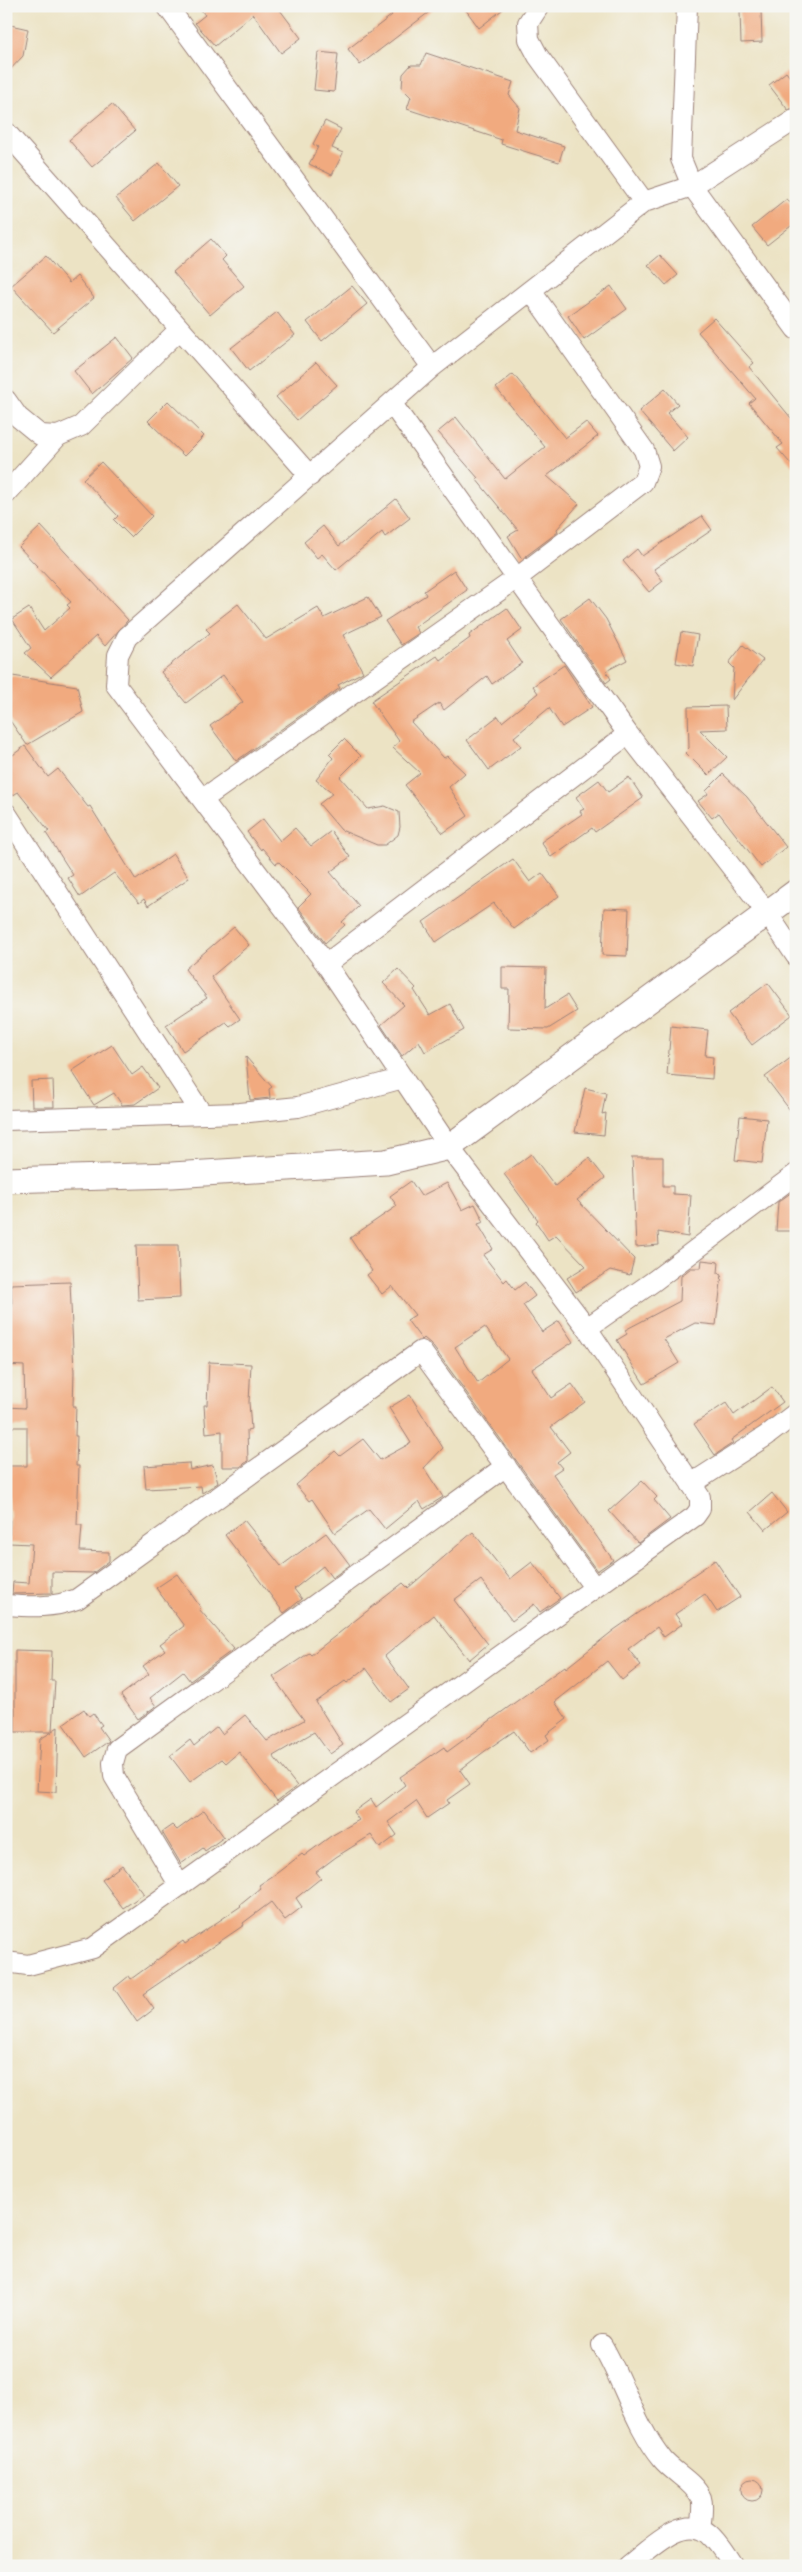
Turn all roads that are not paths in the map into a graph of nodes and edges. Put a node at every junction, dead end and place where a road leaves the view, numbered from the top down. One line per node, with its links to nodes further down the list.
1 (167, 6): 11 (street)
2 (539, 6): 7 (street)
3 (687, 6): 6 (street)
4 (796, 119): 6 (street)
5 (6, 132): 9 (street)
6 (692, 186): 7 (street); 10 (street)
7 (644, 202): 8 (street)
8 (531, 291): 11 (street); 17 (street)
9 (180, 329): 14 (street); 15 (street)
10 (796, 329)
11 (432, 367): 13 (street)
12 (6, 400): 14 (street)
13 (392, 404): 15 (street); 17 (street)
14 (58, 436): 16 (street)
15 (310, 476): 19 (street)
16 (6, 494)
17 (517, 578): 18 (street); 19 (street)
18 (628, 734): 22 (street); 24 (street)
19 (202, 799): 24 (street)
20 (6, 813): 26 (street)
21 (796, 892): 22 (street)
22 (768, 914): 23 (street); 28 (street)
23 (796, 956)
24 (326, 964): 25 (street)
25 (403, 1078): 26 (street); 28 (street)
26 (202, 1114): 27 (street)
27 (6, 1120)
28 (449, 1147): 30 (street); 31 (street)
29 (796, 1174): 31 (street)
30 (6, 1180)
31 (587, 1328): 34 (street)
32 (796, 1413): 34 (street)
33 (506, 1466): 35 (street); 36 (street); 37 (street)
34 (691, 1484): 35 (street)
35 (594, 1587): 37 (street)
36 (6, 1605)
37 (180, 1886): 38 (street)
38 (6, 1962)
39 (602, 2344): 40 (street)
40 (700, 2529): 41 (street); 42 (street)
41 (628, 2566)
42 (733, 2566)

